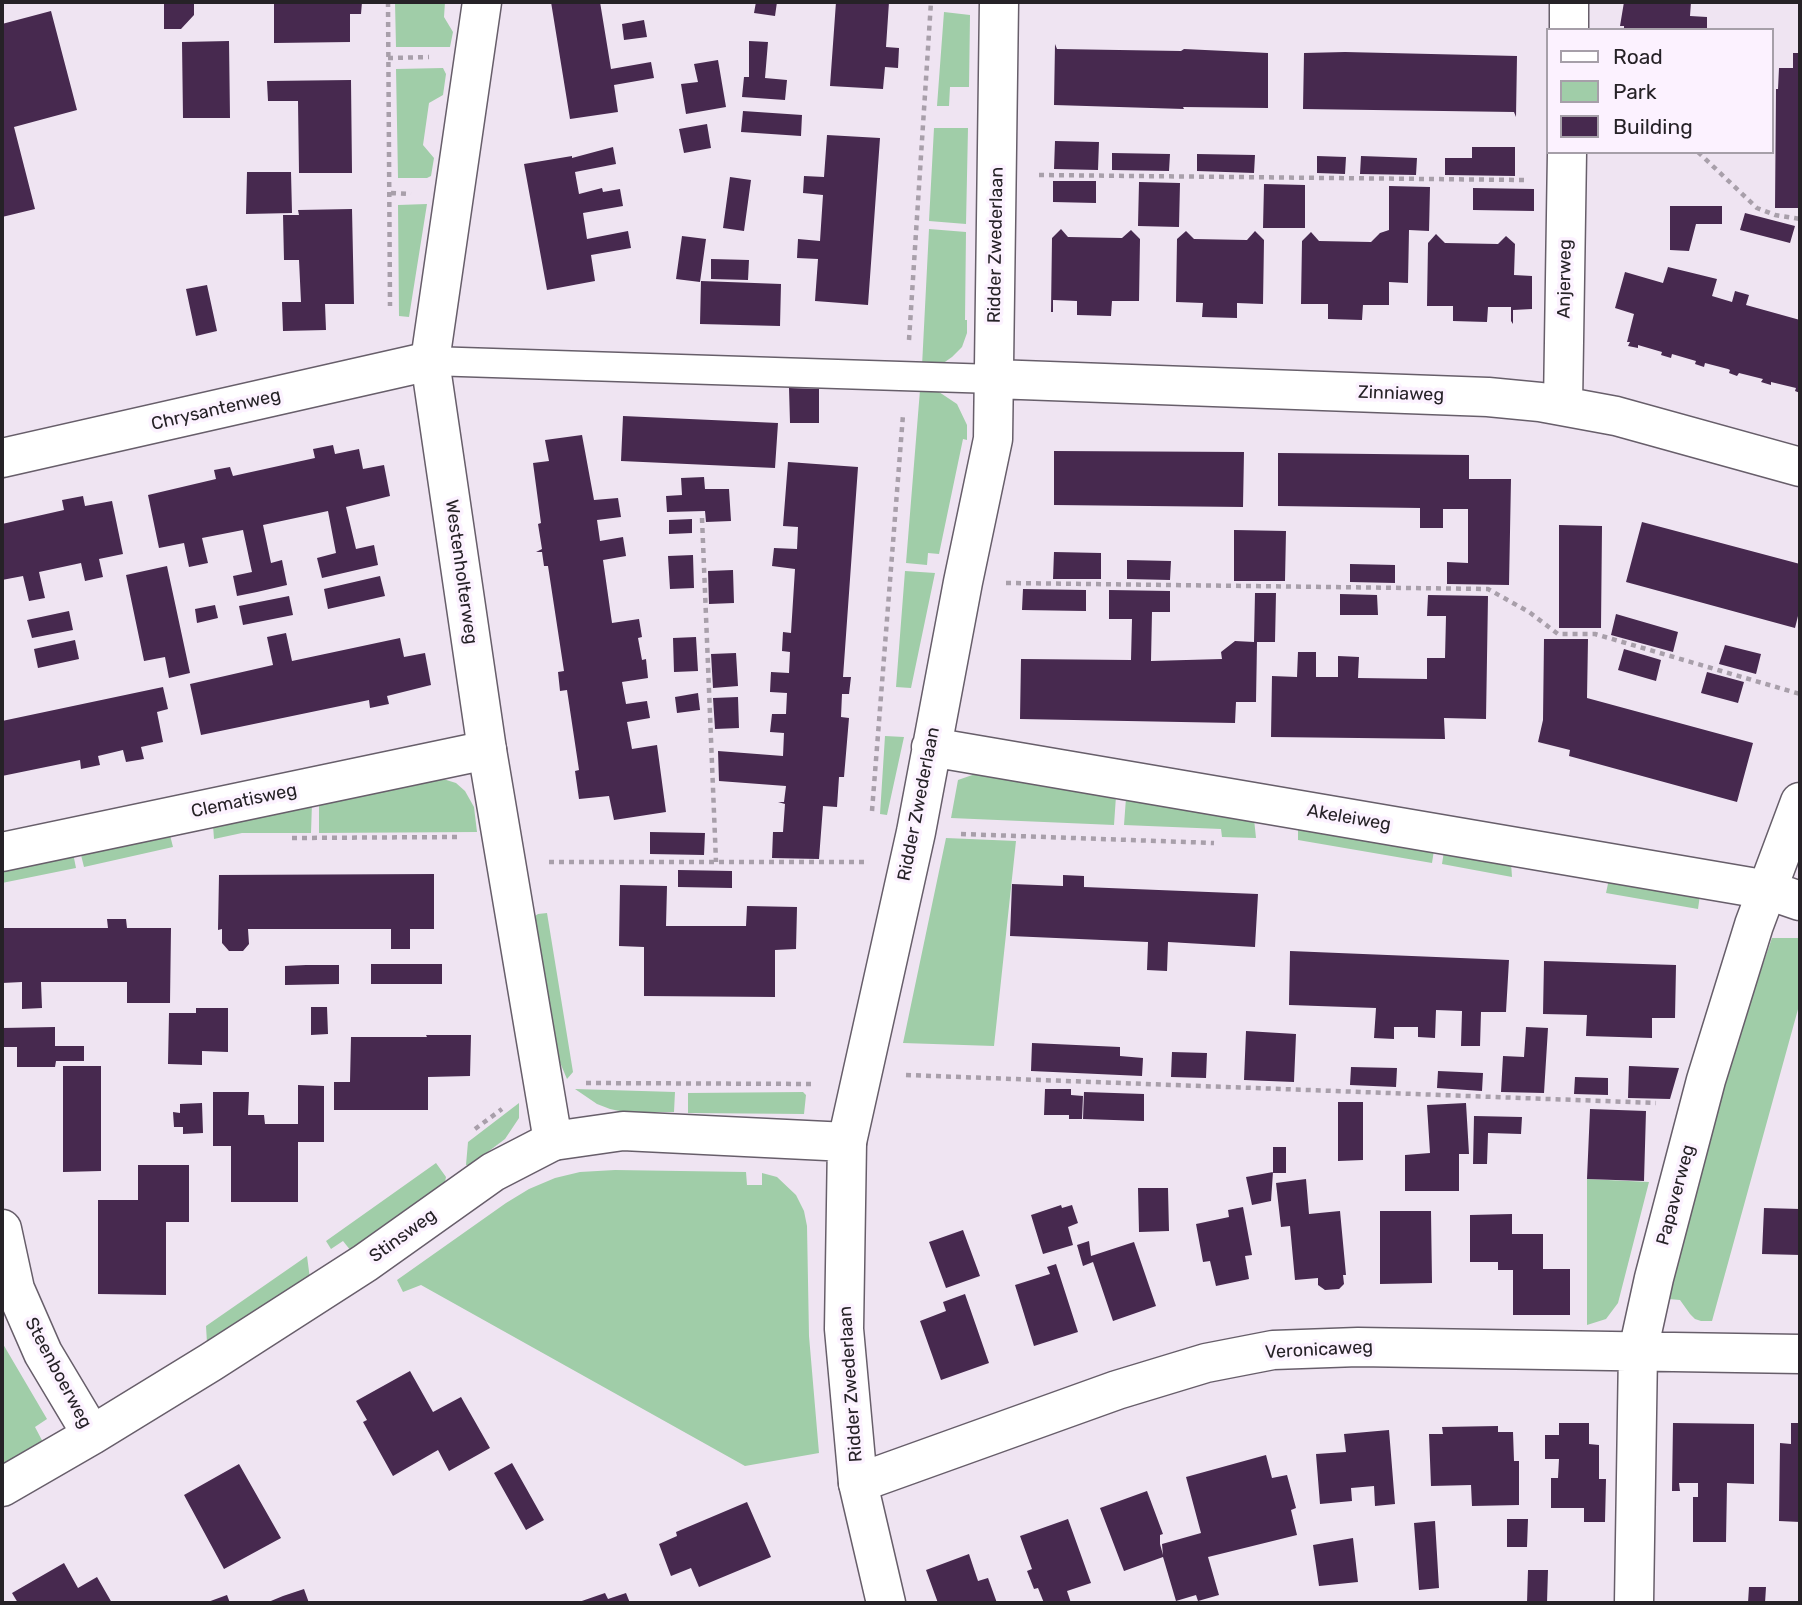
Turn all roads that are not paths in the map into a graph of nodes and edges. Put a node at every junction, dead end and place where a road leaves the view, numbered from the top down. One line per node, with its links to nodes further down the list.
1 (482, 2): 6 (street, Westenholterweg)
2 (999, 2): 7 (street, Ridder Zwederlaan)
3 (1569, 2): 4 (street)
4 (1569, 28)
5 (1567, 166): 8 (street, Anjerweg)
6 (430, 360): 7 (lane); 9 (street, Chrysantenweg); 12 (street, Westenholterweg)
7 (994, 379): 8 (street, Zinniaweg); 11 (street, Ridder Zwederlaan)
8 (1563, 405): 10 (street, Zinniaweg)
9 (2, 458)
10 (1800, 467)
11 (931, 747): 15 (street, Akeleiweg); 17 (street, Ridder Zwederlaan)
12 (487, 750): 14 (street, Clematisweg); 16 (street, Westenholterweg)
13 (1800, 802): 15 (street, Papaverweg)
14 (2, 852)
15 (1784, 895): 20 (street, Papaverweg)
16 (553, 1141): 17 (street, Stinsweg); 22 (street, Stinsweg)
17 (847, 1142): 23 (street, Ridder Zwederlaan)
18 (2, 1229): 19 (street, Steenboerweg)
19 (8, 1291): 22 (street, Steenboerweg)
20 (1638, 1351): 21 (street, Veronicaweg); 23 (street, Veronicaweg); 26 (street, Papaverweg)
21 (1800, 1353)
22 (92, 1435): 24 (street, Stinsweg)
23 (858, 1483): 25 (street, Ridder Zwederlaan)
24 (2, 1487)
25 (886, 1603)
26 (1634, 1603)

